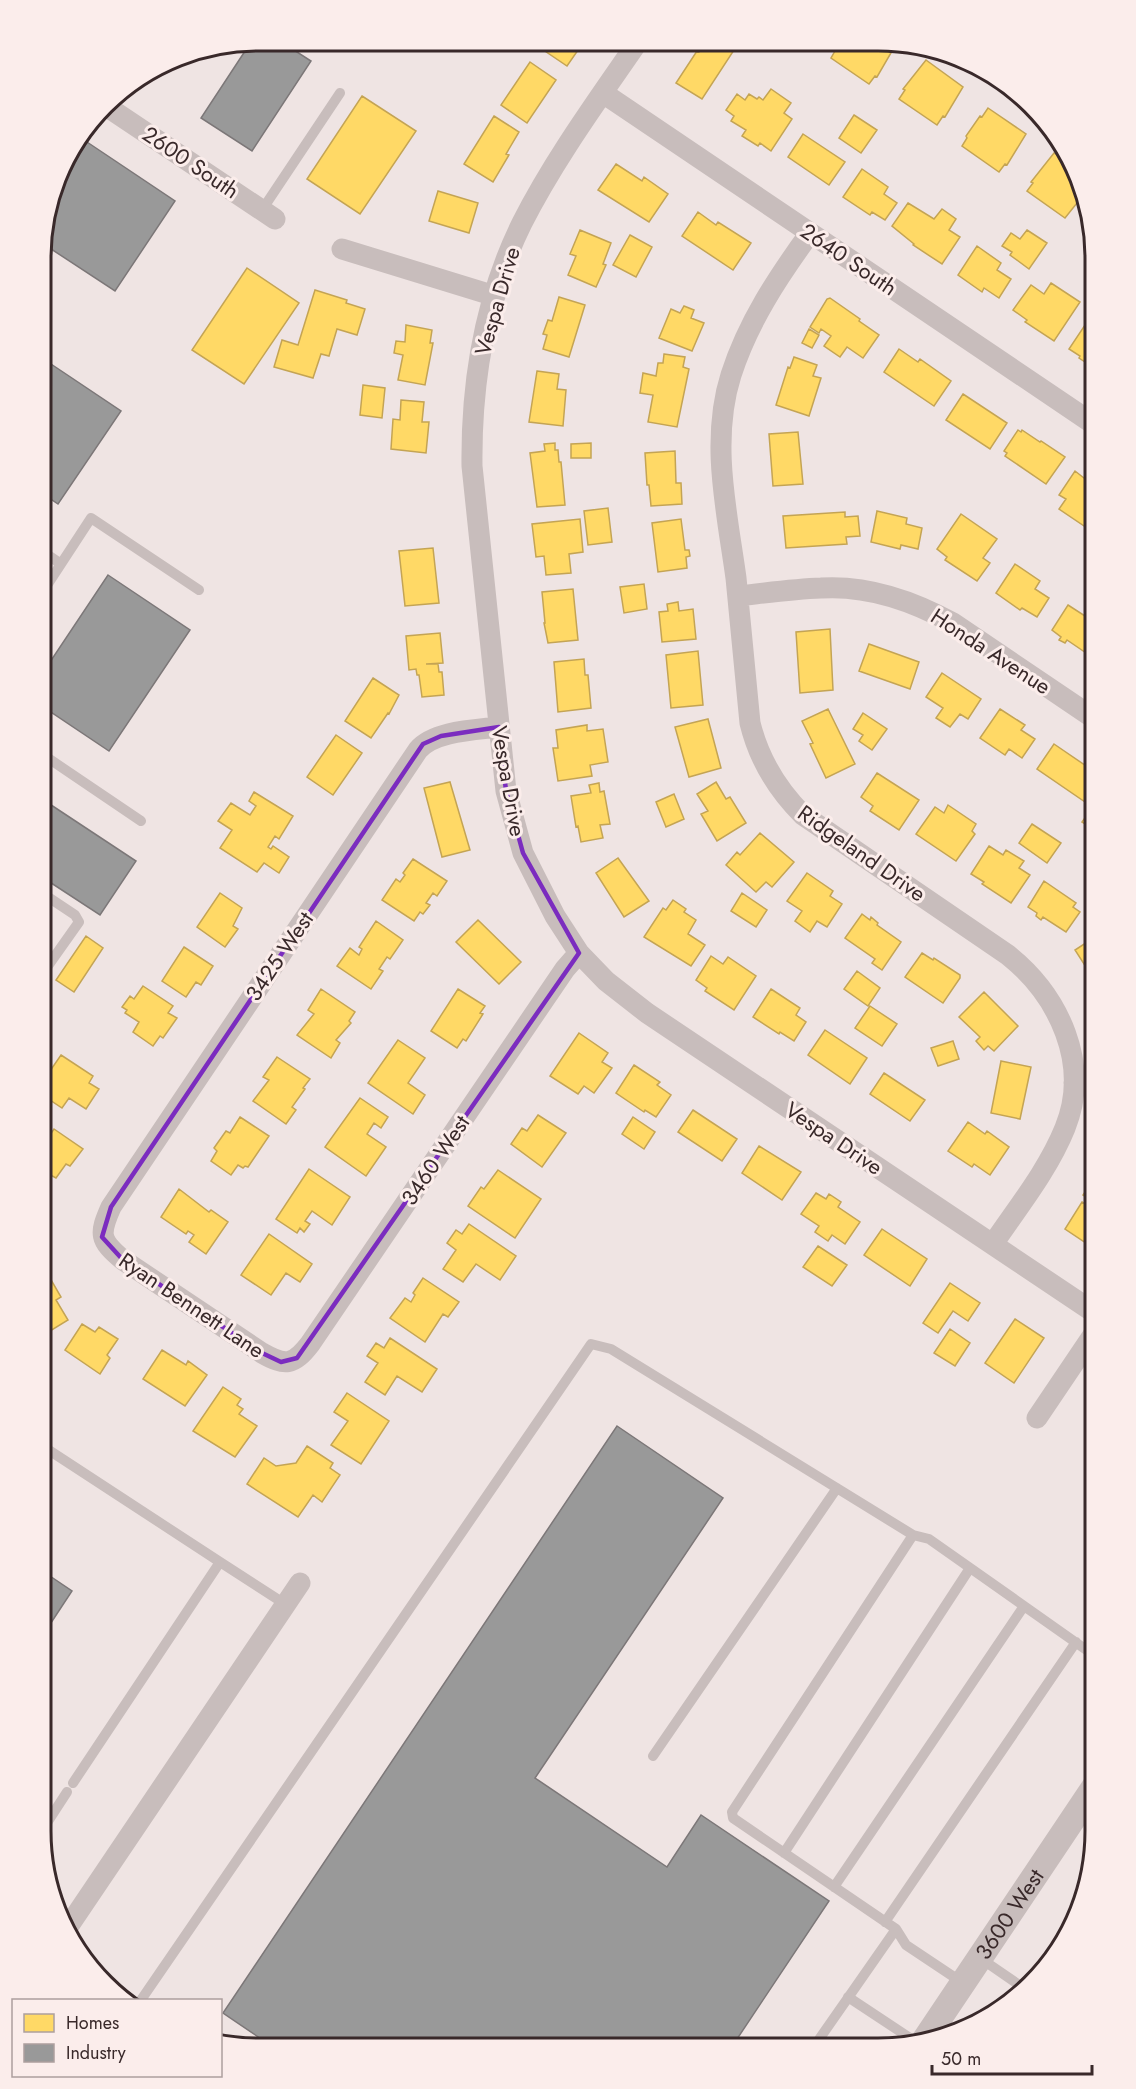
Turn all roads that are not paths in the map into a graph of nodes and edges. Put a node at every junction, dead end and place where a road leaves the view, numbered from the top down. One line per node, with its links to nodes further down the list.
1 (632, 51): 3 (street, Vespa Drive)
2 (340, 93): 5 (lane)
3 (603, 93): 6 (street, 2640 South); 8 (street, Vespa Drive)
4 (113, 110): 5 (street, 2600 South)
5 (269, 214)
6 (810, 233): 9 (street, 2640 South); 14 (street, Ridgeland Drive)
7 (342, 249): 8 (street)
8 (495, 296): 16 (street, Vespa Drive)
9 (1085, 418)
10 (51, 557): 11 (lane)
11 (61, 564): 12 (lane); 13 (lane)
12 (51, 579)
13 (199, 590)
14 (738, 596): 15 (street, Honda Avenue); 22 (street, Ridgeland Drive)
15 (1085, 712)
16 (499, 727): 20 (street, Vespa Drive); 24 (street, 3425 West)
17 (51, 759): 18 (lane)
18 (141, 821)
19 (51, 899): 21 (lane)
20 (579, 953): 25 (street, Vespa Drive); 28 (street, 3460 West)
21 (51, 962)
22 (1074, 1083): 23 (street); 25 (street, Ridgeland Drive)
23 (1085, 1084)
24 (102, 1237): 28 (street, Ryan Bennett Lane)
25 (993, 1244): 26 (street, Vespa Drive)
26 (1085, 1306)
27 (1085, 1347): 29 (street)
28 (288, 1363)
29 (1036, 1418)
30 (51, 1452): 33 (lane)
31 (837, 1488): 32 (lane); 40 (lane); 52 (lane)
32 (913, 1536): 34 (lane); 43 (lane)
33 (220, 1562): 36 (lane); 42 (lane)
34 (970, 1568): 37 (lane); 43 (lane)
35 (300, 1583): 36 (street)
36 (285, 1604): 45 (street)
37 (1024, 1606): 38 (lane); 44 (lane)
38 (1076, 1642): 39 (lane); 46 (lane)
39 (1085, 1649)
40 (653, 1756)
41 (1085, 1801): 48 (street, 3600 West)
42 (51, 1816)
43 (784, 1853): 44 (lane)
44 (834, 1887): 46 (lane)
45 (72, 1922)
46 (885, 1922): 47 (lane)
47 (896, 1929): 49 (lane); 51 (lane)
48 (980, 1958): 49 (street, 3600 West); 50 (lane)
49 (963, 1983): 53 (street, 3600 West)
50 (1017, 1983)
51 (848, 1997): 54 (lane); 55 (lane)
52 (142, 1999)
53 (933, 2030)
54 (918, 2034)
55 (820, 2038)

